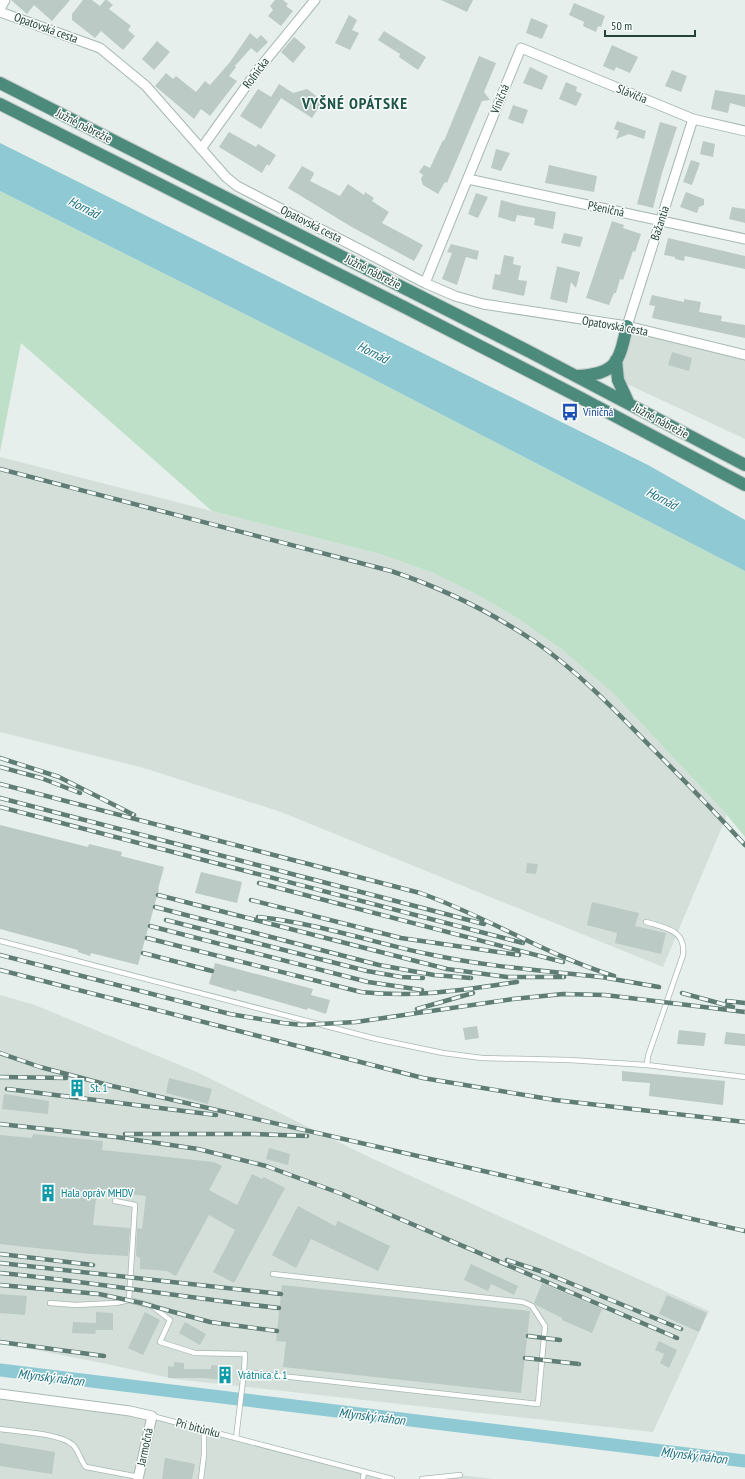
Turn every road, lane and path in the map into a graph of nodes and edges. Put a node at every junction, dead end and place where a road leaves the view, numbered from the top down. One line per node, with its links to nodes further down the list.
1 (5, 0): 3 (street)
2 (315, 0): 9 (street, Roľnícka)
3 (0, 11): 9 (street, Opatovská cesta)
4 (521, 48): 7 (street, Slávičia); 10 (street, Viničná)
5 (0, 83): 17 (highway, Južné nábrežie)
6 (0, 104): 20 (highway, Južné nábrežie)
7 (693, 119): 8 (street, Slávičia); 11 (street, Bažantia)
8 (745, 130)
9 (201, 149): 13 (street, Opatovská cesta)
10 (468, 179): 11 (street, Pšeničná); 13 (street, Viničná)
11 (661, 221): 12 (street, Pšeničná); 14 (street, Bažantia)
12 (745, 239)
13 (425, 283): 14 (street, Opatovská cesta)
14 (627, 326): 15 (street, Opatovská cesta); 16 (highway)
15 (745, 355)
16 (616, 360): 17 (highway); 18 (highway)
17 (576, 376): 18 (highway, Južné nábrežie)
18 (629, 404): 19 (highway, Južné nábrežie)
19 (745, 465)
20 (745, 485)
21 (646, 922): 23 (lane)
22 (0, 940): 23 (lane)
23 (647, 1065): 24 (lane)
24 (745, 1077)
25 (115, 1201): 27 (lane)
26 (273, 1274): 29 (lane)
27 (129, 1300): 28 (lane); 29 (lane)
28 (50, 1303)
29 (244, 1372): 34 (lane)
30 (0, 1394): 31 (street, Pri bitúnku)
31 (152, 1416): 33 (lane, Pri bitúnku); 37 (street, Jarmočná)
32 (0, 1429): 37 (lane)
33 (204, 1430): 34 (lane, Pri bitúnku); 38 (lane)
34 (236, 1438): 35 (lane, Pri bitúnku)
35 (364, 1472): 39 (lane); 40 (lane, Pri bitúnku)
36 (460, 1475): 41 (lane)
37 (139, 1478)
38 (201, 1479)
39 (363, 1479)
40 (392, 1479)
41 (422, 1479)

